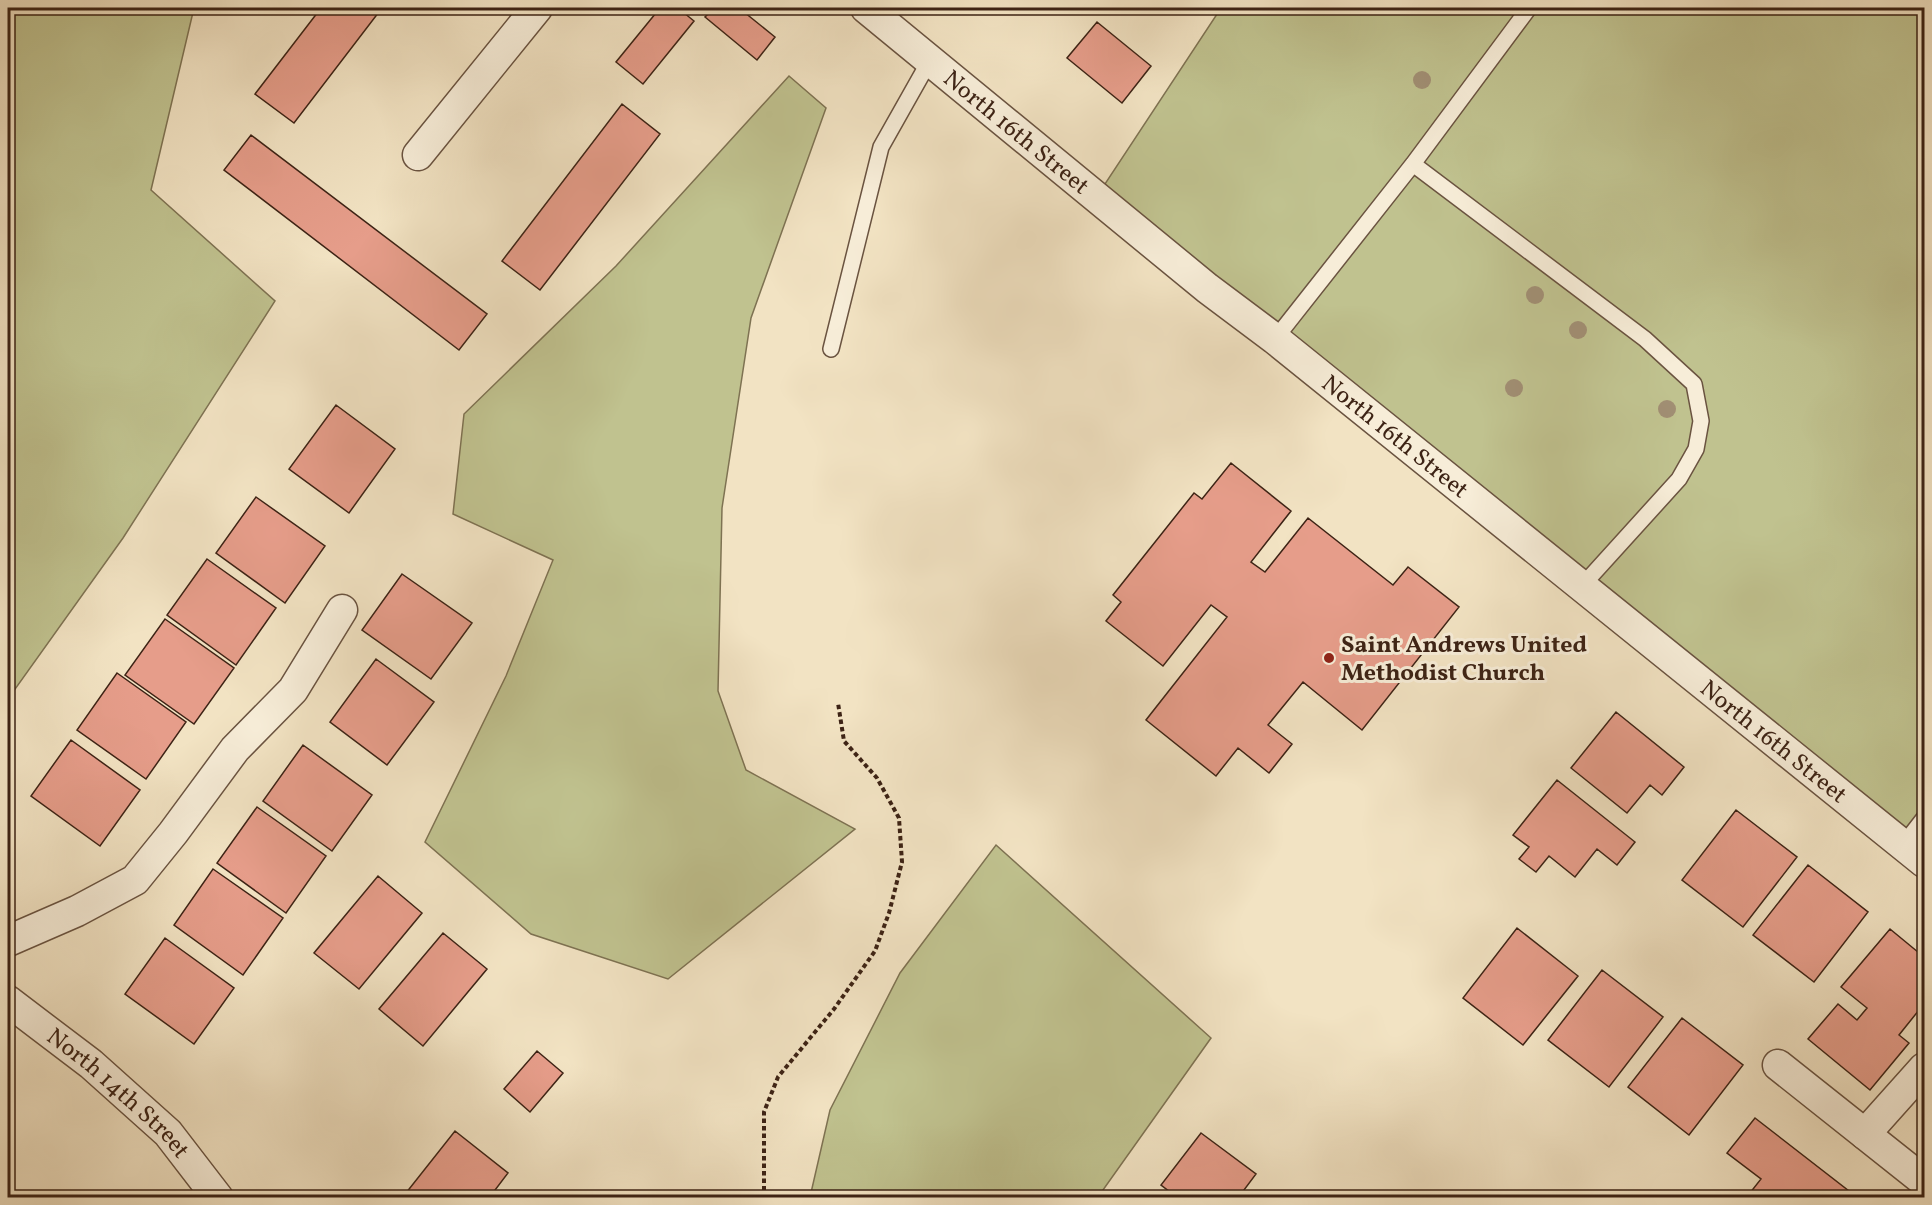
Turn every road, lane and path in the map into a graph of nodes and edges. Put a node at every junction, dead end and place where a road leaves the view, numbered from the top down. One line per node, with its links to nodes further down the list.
1 (537, 8): 5 (street)
2 (868, 8): 4 (street, North 16th Street)
3 (1529, 8): 6 (lane)
4 (930, 60): 7 (street, North 16th Street); 8 (lane)
5 (418, 155)
6 (1413, 164): 7 (lane); 9 (lane)
7 (1275, 339): 9 (street, North 16th Street)
8 (831, 349)
9 (1582, 586): 13 (street, North 16th Street)
10 (342, 610): 14 (street)
11 (838, 703): 21 (path)
12 (1924, 818): 13 (lane)
13 (1914, 853)
14 (8, 941)
15 (8, 1001): 20 (street, North 14th Street)
16 (1778, 1065): 18 (street)
17 (1924, 1068): 18 (street)
18 (1865, 1134): 19 (street)
19 (1924, 1181)
20 (218, 1197)
21 (764, 1197)

